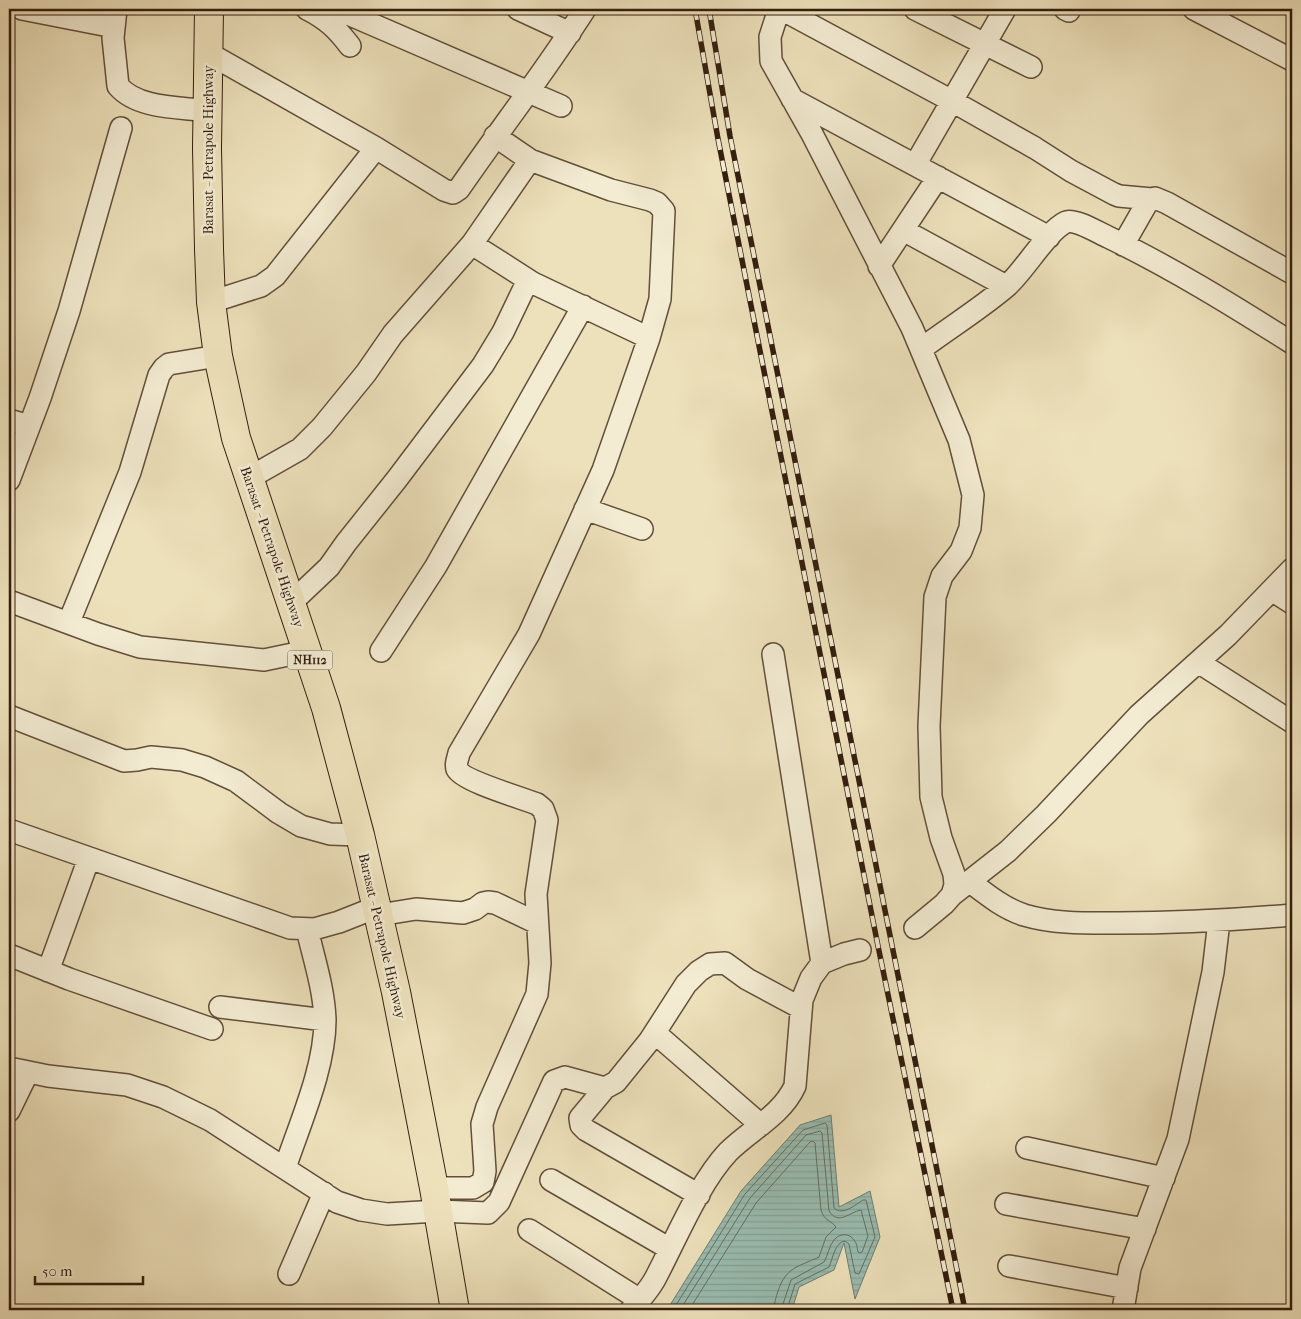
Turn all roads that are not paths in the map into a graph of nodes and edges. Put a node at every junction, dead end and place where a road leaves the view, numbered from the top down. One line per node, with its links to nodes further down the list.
1 (22, 9): 12 (street)
2 (209, 9): 16 (highway, Barasat - Petrapole Highway / NH112)
3 (308, 9): 15 (street)
4 (518, 9): 13 (street)
5 (585, 9): 13 (street)
6 (780, 9): 20 (street); 21 (street)
7 (915, 9): 14 (street)
8 (1004, 9): 14 (street)
9 (1194, 9): 11 (street)
10 (346, 13): 19 (street)
11 (1218, 13): 17 (street)
12 (115, 18): 23 (street)
13 (570, 33): 19 (street)
14 (984, 44): 18 (street); 21 (street)
15 (350, 46)
16 (208, 53): 23 (highway, Barasat - Petrapole Highway / NH112); 26 (street)
17 (1292, 60)
18 (1031, 67)
19 (528, 92): 22 (street); 25 (street)
20 (792, 99): 28 (street); 35 (street)
21 (952, 101): 28 (street); 30 (street)
22 (562, 106)
23 (208, 111): 39 (highway, Barasat - Petrapole Highway / NH112)
24 (121, 128): 46 (street)
25 (495, 136): 26 (street); 27 (street)
26 (376, 148): 39 (street)
27 (530, 160): 33 (street); 41 (street)
28 (915, 165): 29 (street)
29 (938, 177): 31 (street); 32 (street)
30 (1152, 199): 34 (street); 36 (street)
31 (903, 230): 35 (street); 38 (street)
32 (1049, 237): 34 (street); 38 (street)
33 (472, 244): 37 (street); 47 (street)
34 (1124, 245): 42 (street)
35 (880, 266): 43 (street)
36 (1292, 273)
37 (528, 280): 40 (street); 54 (street)
38 (1006, 286): 43 (street)
39 (211, 302): 44 (highway, Barasat - Petrapole Highway / NH112)
40 (582, 306): 41 (street); 57 (street)
41 (649, 338): 49 (street)
42 (1292, 343)
43 (921, 349): 67 (street)
44 (218, 356): 47 (highway, Barasat - Petrapole Highway / NH112); 56 (street)
45 (9, 420): 46 (street)
46 (29, 426): 48 (street)
47 (249, 478): 54 (highway, Barasat - Petrapole Highway / NH112)
48 (9, 480)
49 (585, 509): 50 (street); 71 (street)
50 (642, 529)
51 (1292, 569): 52 (street)
52 (1272, 591): 55 (street); 60 (street)
53 (9, 601): 56 (street)
54 (291, 602): 58 (highway, Barasat - Petrapole Highway / NH112)
55 (1292, 602)
56 (69, 622): 58 (street)
57 (381, 651)
58 (307, 652): 64 (highway, Barasat - Petrapole Highway / NH112)
59 (773, 654): 76 (street)
60 (1198, 662): 62 (street); 66 (street)
61 (9, 716): 64 (street)
62 (1292, 722)
63 (9, 830): 65 (street)
64 (360, 835): 68 (highway, Barasat - Petrapole Highway / NH112)
65 (89, 858): 73 (street); 77 (street)
66 (969, 881): 67 (street); 70 (street)
67 (952, 895): 72 (street)
68 (378, 911): 71 (street); 73 (street); 93 (highway, Barasat - Petrapole Highway / NH112)
69 (1292, 915): 70 (street)
70 (1219, 921): 89 (street)
71 (537, 923): 93 (street)
72 (915, 928)
73 (307, 929): 80 (street)
74 (860, 950): 76 (street)
75 (9, 955): 77 (street)
76 (822, 963): 79 (street)
77 (48, 971): 81 (street)
78 (220, 1007): 80 (street)
79 (801, 1008): 82 (street); 86 (street)
80 (324, 1020): 88 (street)
81 (212, 1029)
82 (654, 1033): 84 (street); 86 (street)
83 (18, 1070): 85 (street); 88 (street)
84 (605, 1088): 92 (street); 93 (street)
85 (9, 1111)
86 (761, 1125): 92 (street)
87 (1027, 1148): 89 (street)
88 (285, 1168): 91 (street)
89 (1164, 1178): 95 (street)
90 (551, 1180): 97 (street)
91 (324, 1194): 93 (street); 99 (street)
92 (700, 1194): 97 (street)
93 (436, 1200): 102 (highway, Barasat - Petrapole Highway / NH112)
94 (1006, 1204): 95 (street)
95 (1144, 1229): 100 (street)
96 (530, 1230): 101 (street)
97 (670, 1249): 101 (street)
98 (1009, 1266): 100 (street)
99 (289, 1274)
100 (1127, 1288): 103 (street)
101 (636, 1305)
102 (455, 1310)
103 (1123, 1310)

